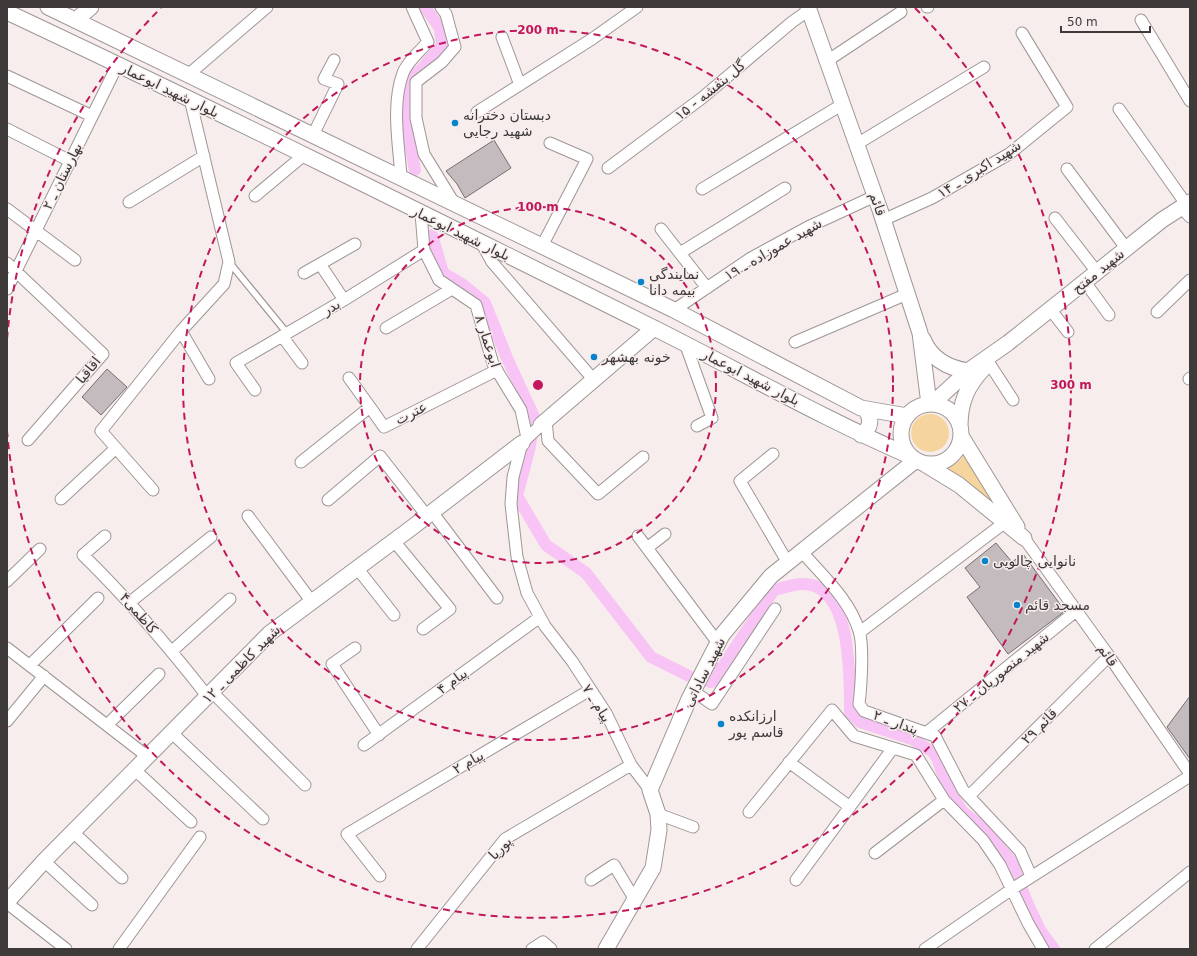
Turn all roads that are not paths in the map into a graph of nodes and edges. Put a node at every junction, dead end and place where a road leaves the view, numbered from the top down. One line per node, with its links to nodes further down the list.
1 (48, 7): 10 (street, بلوار شهید ابوعمار)
2 (91, 7): 10 (street)
3 (412, 7): 36 (street)
4 (441, 7): 42 (street)
5 (637, 7): 20 (street)
6 (264, 8): 18 (street)
7 (809, 9): 15 (street, قائم); 34 (street, گل بنفشه - ۱۵)
8 (7, 12): 16 (street, بلوار شهید ابوعمار)
9 (901, 12): 15 (street)
10 (76, 20): 18 (street, بلوار شهید ابوعمار)
11 (1141, 20): 22 (street)
12 (1022, 33): 47 (street, شهید اکبری ـ ۱۴)
13 (502, 37): 20 (street)
14 (334, 60): 28 (street)
15 (827, 61): 23 (street, قائم)
16 (118, 64): 21 (street, بلوار شهید ابوعمار); 26 (street, بهارستان ـ ۲)
17 (984, 67): 30 (street)
18 (188, 75): 28 (street, بلوار شهید ابوعمار)
19 (7, 76): 26 (street)
20 (520, 85): 25 (street)
21 (190, 99): 31 (street, بلوار شهید ابوعمار); 32 (street)
22 (1190, 101)
23 (843, 104): 30 (street, قائم); 38 (street)
24 (1119, 109): 43 (street)
25 (477, 112)
26 (92, 116): 33 (street, بهارستان ـ ۲)
27 (7, 130): 33 (street)
28 (313, 135): 36 (street, بلوار شهید ابوعمار)
29 (550, 143): 52 (street)
30 (857, 144): 40 (street, قائم)
31 (304, 155): 39 (street); 45 (street, بلوار شهید ابوعمار)
32 (204, 156): 41 (street); 57 (street)
33 (70, 161): 49 (street, بهارستان ـ ۲)
34 (608, 168)
35 (1067, 169): 53 (street)
36 (401, 177): 42 (street, بلوار شهید ابوعمار)
37 (784, 188): 55 (street)
38 (702, 190)
39 (254, 196)
40 (875, 196): 47 (street, قائم); 65 (street, شهید عموزاده ـ ۱۹)
41 (129, 202)
42 (454, 203): 52 (street, بلوار شهید ابوعمار)
43 (1187, 207): 53 (street, شهید مفتح)
44 (7, 209): 49 (street)
45 (421, 213): 50 (street, بلوار شهید ابوعمار); 54 (street, ابوعمار ۸)
46 (1056, 218): 61 (street)
47 (883, 220): 68 (street, قائم)
48 (661, 229): 55 (street)
49 (36, 230): 56 (street); 60 (street, بهارستان ـ ۲)
50 (481, 242): 75 (street, بلوار شهید ابوعمار); 89 (street)
51 (355, 244): 59 (street)
52 (542, 246): 71 (street, بلوار شهید ابوعمار)
53 (1126, 248): 61 (street, شهید مفتح)
54 (424, 250): 67 (street, ابوعمار ۸); 69 (street, بدر)
55 (680, 253): 65 (street)
56 (75, 260)
57 (229, 262): 76 (street); 79 (lane)
58 (7, 263): 60 (street)
59 (320, 264): 62 (street); 69 (street)
60 (16, 271): 66 (street, بهارستان ـ ۲); 100 (street, اقاقیا)
61 (1097, 272): 64 (street, شهید مفتح)
62 (304, 273)
63 (1190, 280): 72 (street)
64 (1085, 282): 70 (street, شهید مفتح); 73 (street)
65 (706, 288): 71 (street, شهید عموزاده ـ ۱۹)
66 (7, 289)
67 (452, 289): 74 (street); 85 (street, ابوعمار ۸)
68 (906, 294): 78 (street, قائم); 80 (street)
69 (344, 300): 79 (street, بدر)
70 (1050, 309): 77 (street); 82 (street, شهید مفتح)
71 (674, 310): 94 (street, بلوار شهید ابوعمار)
72 (1157, 312)
73 (1109, 315)
74 (386, 328)
75 (654, 328): 81 (street, بلوار شهید ابوعمار); 89 (street)
76 (181, 331): 88 (street); 102 (street)
77 (1068, 332)
78 (920, 333): 86 (street); 92 (street, قائم)
79 (285, 335): 83 (street); 90 (street, بدر)
80 (795, 342)
81 (685, 343): 97 (street); 99 (street, بلوار شهید ابوعمار)
82 (1008, 343): 84 (street); 86 (street)
83 (302, 363)
84 (989, 363): 91 (street); 98 (street)
85 (497, 370): 93 (street, عترت); 101 (street, ابوعمار ۸)
86 (968, 371): 92 (street)
87 (349, 378): 93 (street)
88 (209, 379)
89 (593, 379): 96 (street)
90 (255, 390)
91 (1013, 400)
92 (931, 404): 95 (street); 98 (street)
93 (370, 407): 106 (street)
94 (866, 410): 95 (street, بلوار شهید ابوعمار); 99 (street)
95 (907, 416): 105 (street)
96 (544, 423): 101 (street); 104 (street)
97 (697, 426)
98 (961, 431): 105 (street); 117 (street)
99 (861, 435): 105 (street, بلوار شهید ابوعمار)
100 (28, 440)
101 (524, 440): 110 (street, شهید کاظمی ـ ۱۲); 133 (street, پیام ـ ۷)
102 (116, 448): 107 (street); 108 (street)
103 (773, 454): 122 (street)
104 (643, 457)
105 (916, 460): 112 (street, بلوار شهید ابوعمار); 121 (street, شهید ساداتی)
106 (301, 462)
107 (153, 490)
108 (61, 499)
109 (328, 500): 110 (street)
110 (429, 514): 118 (street, شهید کاظمی ـ ۱۲); 126 (street)
111 (248, 516): 128 (street)
112 (1004, 523): 117 (street, بلوار شهید ابوعمار); 135 (street)
113 (665, 534): 119 (street)
114 (104, 536): 129 (street, کاظمی۴)
115 (638, 536): 119 (street)
116 (211, 537): 129 (street)
117 (1024, 538): 131 (street, قائم)
118 (394, 541): 123 (street, شهید کاظمی ـ ۱۲); 134 (street)
119 (647, 548): 136 (street)
120 (40, 549): 124 (street)
121 (802, 552): 122 (street, شهید ساداتی); 135 (street, پندار ـ ۲)
122 (788, 563): 136 (street, شهید ساداتی)
123 (357, 568): 128 (street, شهید کاظمی ـ ۱۲); 132 (street)
124 (7, 580)
125 (98, 598): 141 (street)
126 (496, 598)
127 (230, 600): 139 (street)
128 (312, 602): 146 (street, شهید کاظمی ـ ۱۲)
129 (129, 603): 139 (street, کاظمی۴)
130 (775, 609): 145 (street)
131 (1076, 611): 140 (street, قائم); 150 (street, شهید منصوریان ـ ۲۷)
132 (394, 615)
133 (540, 617): 144 (street, پیام ـ ۷); 151 (street, پیام ۴)
134 (423, 630)
135 (860, 632): 150 (street, پندار ـ ۲)
136 (718, 644): 145 (street, شهید ساداتی)
137 (7, 648): 141 (street)
138 (355, 648): 151 (street)
139 (172, 651): 146 (street, کاظمی۴)
140 (1109, 656): 158 (street, قائم); 161 (street, قائم ۲۹)
141 (30, 665): 143 (street)
142 (160, 674): 148 (street)
143 (44, 676): 147 (street); 148 (street)
144 (590, 690): 156 (street, پیام ـ ۷); 174 (street, پیام ۲)
145 (693, 691): 160 (street, شهید ساداتی)
146 (210, 695): 149 (street, شهید کاظمی ـ ۱۲); 159 (street, کاظمی۴)
147 (7, 721)
148 (107, 725): 154 (street)
149 (172, 733): 154 (street, شهید کاظمی ـ ۱۲); 166 (street)
150 (926, 733): 161 (street, پندار ـ ۲)
151 (379, 735): 152 (street, پیام ۴)
152 (364, 745)
153 (893, 748): 155 (street); 162 (street); 163 (street)
154 (148, 757): 157 (street, شهید کاظمی ـ ۱۲)
155 (789, 762): 163 (street); 164 (street)
156 (631, 765): 160 (street, پیام ـ ۷); 185 (street, پوریا)
157 (135, 770): 167 (street); 169 (street, شهید کاظمی ـ ۱۲)
158 (1190, 775): 175 (street)
159 (304, 785)
160 (650, 790): 165 (street)
161 (969, 796): 175 (street, پندار ـ ۲)
162 (944, 800): 171 (street); 179 (street)
163 (850, 807): 178 (street)
164 (749, 812)
165 (658, 814): 168 (street); 180 (street)
166 (263, 819)
167 (191, 822)
168 (693, 827)
169 (73, 832): 172 (street, شهید کاظمی ـ ۱۲); 176 (street)
170 (200, 838): 184 (street)
171 (875, 853)
172 (44, 861): 181 (street, شهید کاظمی ـ ۱۲); 182 (street)
173 (1190, 872): 191 (street)
174 (380, 876)
175 (1031, 876): 179 (street)
176 (122, 878)
177 (591, 880): 180 (street)
178 (796, 880)
179 (1012, 889): 189 (street); 190 (street)
180 (635, 900): 188 (street)
181 (7, 903): 183 (street)
182 (92, 905)
183 (66, 949)
184 (119, 949)
185 (417, 949)
186 (532, 949): 187 (street)
187 (551, 949)
188 (606, 949)
189 (925, 949)
190 (1043, 949)
191 (1095, 949)

